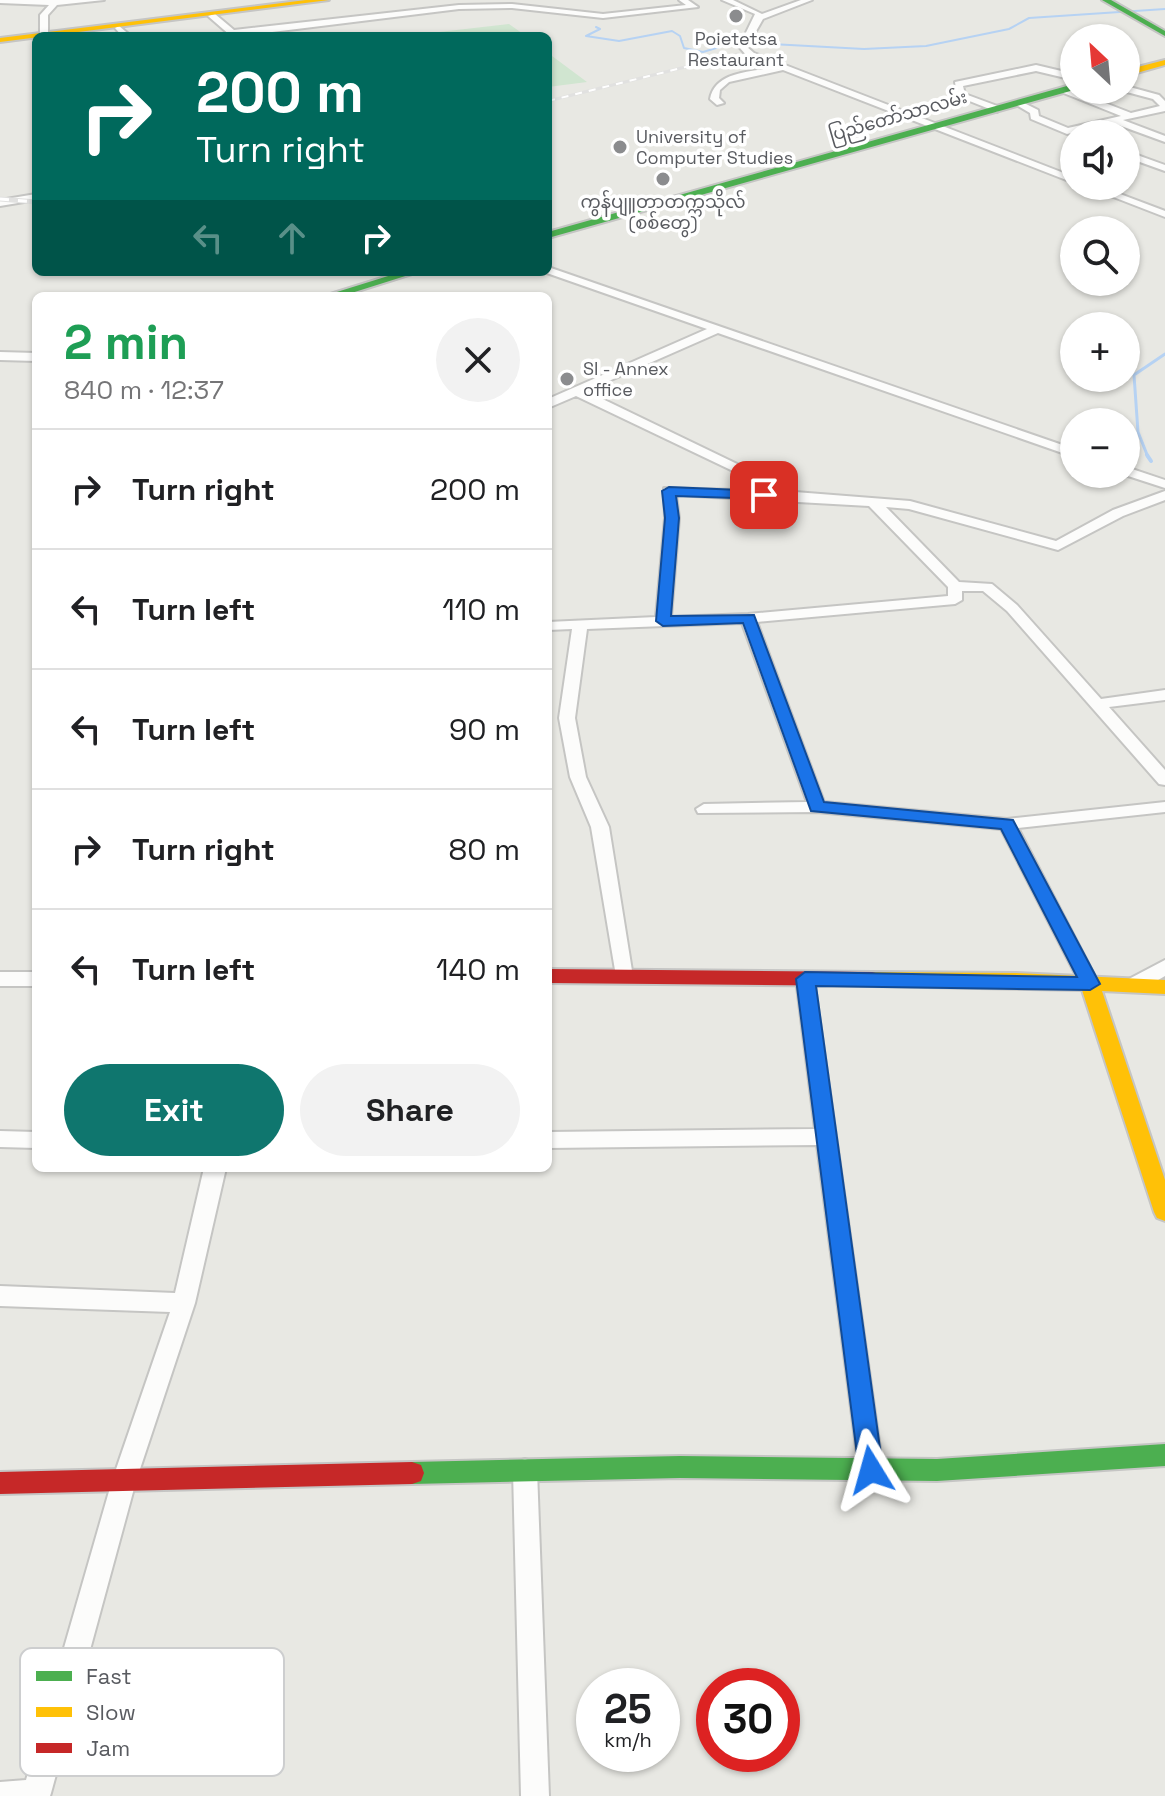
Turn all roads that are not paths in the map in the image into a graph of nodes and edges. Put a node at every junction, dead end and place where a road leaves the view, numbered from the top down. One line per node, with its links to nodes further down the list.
1 (100, 0): 8 (street)
2 (325, 0): 21 (street)
3 (347, 0): 15 (street)
4 (683, 0): 13 (street)
5 (808, 0): 18 (street)
6 (0, 1): 8 (street)
7 (724, 2): 18 (street)
8 (55, 3): 20 (street)
9 (595, 5): 16 (street)
10 (611, 5): 11 (street)
11 (642, 6)
12 (708, 6): 13 (street)
13 (694, 7): 16 (street)
14 (1121, 9): 25 (street)
15 (262, 10): 17 (street); 19 (street)
16 (563, 12): 19 (street)
17 (212, 16): 22 (street); 23 (street)
18 (760, 17): 29 (street)
19 (281, 27): 24 (street)
20 (44, 32)
21 (75, 32)
22 (123, 32)
23 (231, 32)
24 (252, 32)
25 (1165, 34)
26 (32, 37): 27 (street)
27 (0, 41)
28 (1165, 62): 30 (street)
29 (782, 68): 34 (street); 42 (street)
30 (1140, 69)
31 (1060, 78): 38 (street)
32 (1060, 89): 35 (street, ပြည်တော်သာလမ်း)
33 (1140, 93): 37 (street)
34 (720, 103)
35 (1017, 103): 38 (street, ပြည်တော်သာလမ်း); 43 (street)
36 (1107, 104): 39 (street)
37 (1165, 107): 39 (street)
38 (997, 109): 42 (street, ပြည်တော်သာလမ်း)
39 (1128, 115): 40 (street)
40 (1111, 119): 41 (street); 44 (street)
41 (1108, 120)
42 (935, 126): 47 (street); 52 (street, ပြည်တော်သာလမ်း)
43 (1060, 128)
44 (1165, 139)
45 (1140, 159): 46 (street)
46 (1165, 168)
47 (1060, 175)
48 (32, 198): 50 (street)
49 (1128, 200): 51 (street)
50 (0, 203)
51 (1165, 214)
52 (552, 234)
53 (552, 271): 56 (street)
54 (399, 276): 55 (street)
55 (344, 292)
56 (717, 329): 59 (street); 61 (street)
57 (0, 356): 58 (street)
58 (32, 357)
59 (576, 391): 60 (street); 65 (street)
60 (552, 402)
61 (1060, 448)
62 (1140, 476): 63 (street)
63 (1165, 484)
64 (1165, 495): 66 (street)
65 (796, 496): 66 (street); 69 (street)
66 (874, 503): 67 (street)
67 (955, 586): 68 (street); 73 (street)
68 (748, 618): 69 (street); 75 (street)
69 (663, 621): 70 (street)
70 (580, 625): 71 (street); 81 (street)
71 (552, 626)
72 (1165, 695): 73 (street)
73 (1096, 704): 74 (street)
74 (1165, 780)
75 (817, 807): 77 (street); 78 (street)
76 (1165, 807): 78 (street)
77 (704, 809)
78 (1007, 824): 85 (street)
79 (1165, 967): 86 (street)
80 (552, 976): 81 (street)
81 (624, 977): 84 (street)
82 (0, 979): 83 (street)
83 (32, 979)
84 (805, 979): 85 (street); 88 (street)
85 (1090, 984): 86 (street); 93 (street)
86 (1134, 985): 87 (street)
87 (1165, 987)
88 (827, 1137): 91 (street); 98 (street)
89 (0, 1139): 90 (street)
90 (32, 1140)
91 (552, 1140)
92 (214, 1172): 95 (street)
93 (1165, 1212)
94 (0, 1296): 95 (street)
95 (184, 1303): 99 (street)
96 (1165, 1455): 98 (street)
97 (525, 1470): 98 (street); 99 (street); 104 (street)
98 (871, 1470)
99 (124, 1481): 100 (street); 101 (street)
100 (0, 1483)
101 (78, 1648)
102 (37, 1794): 103 (street)
103 (0, 1796)
104 (535, 1796)

